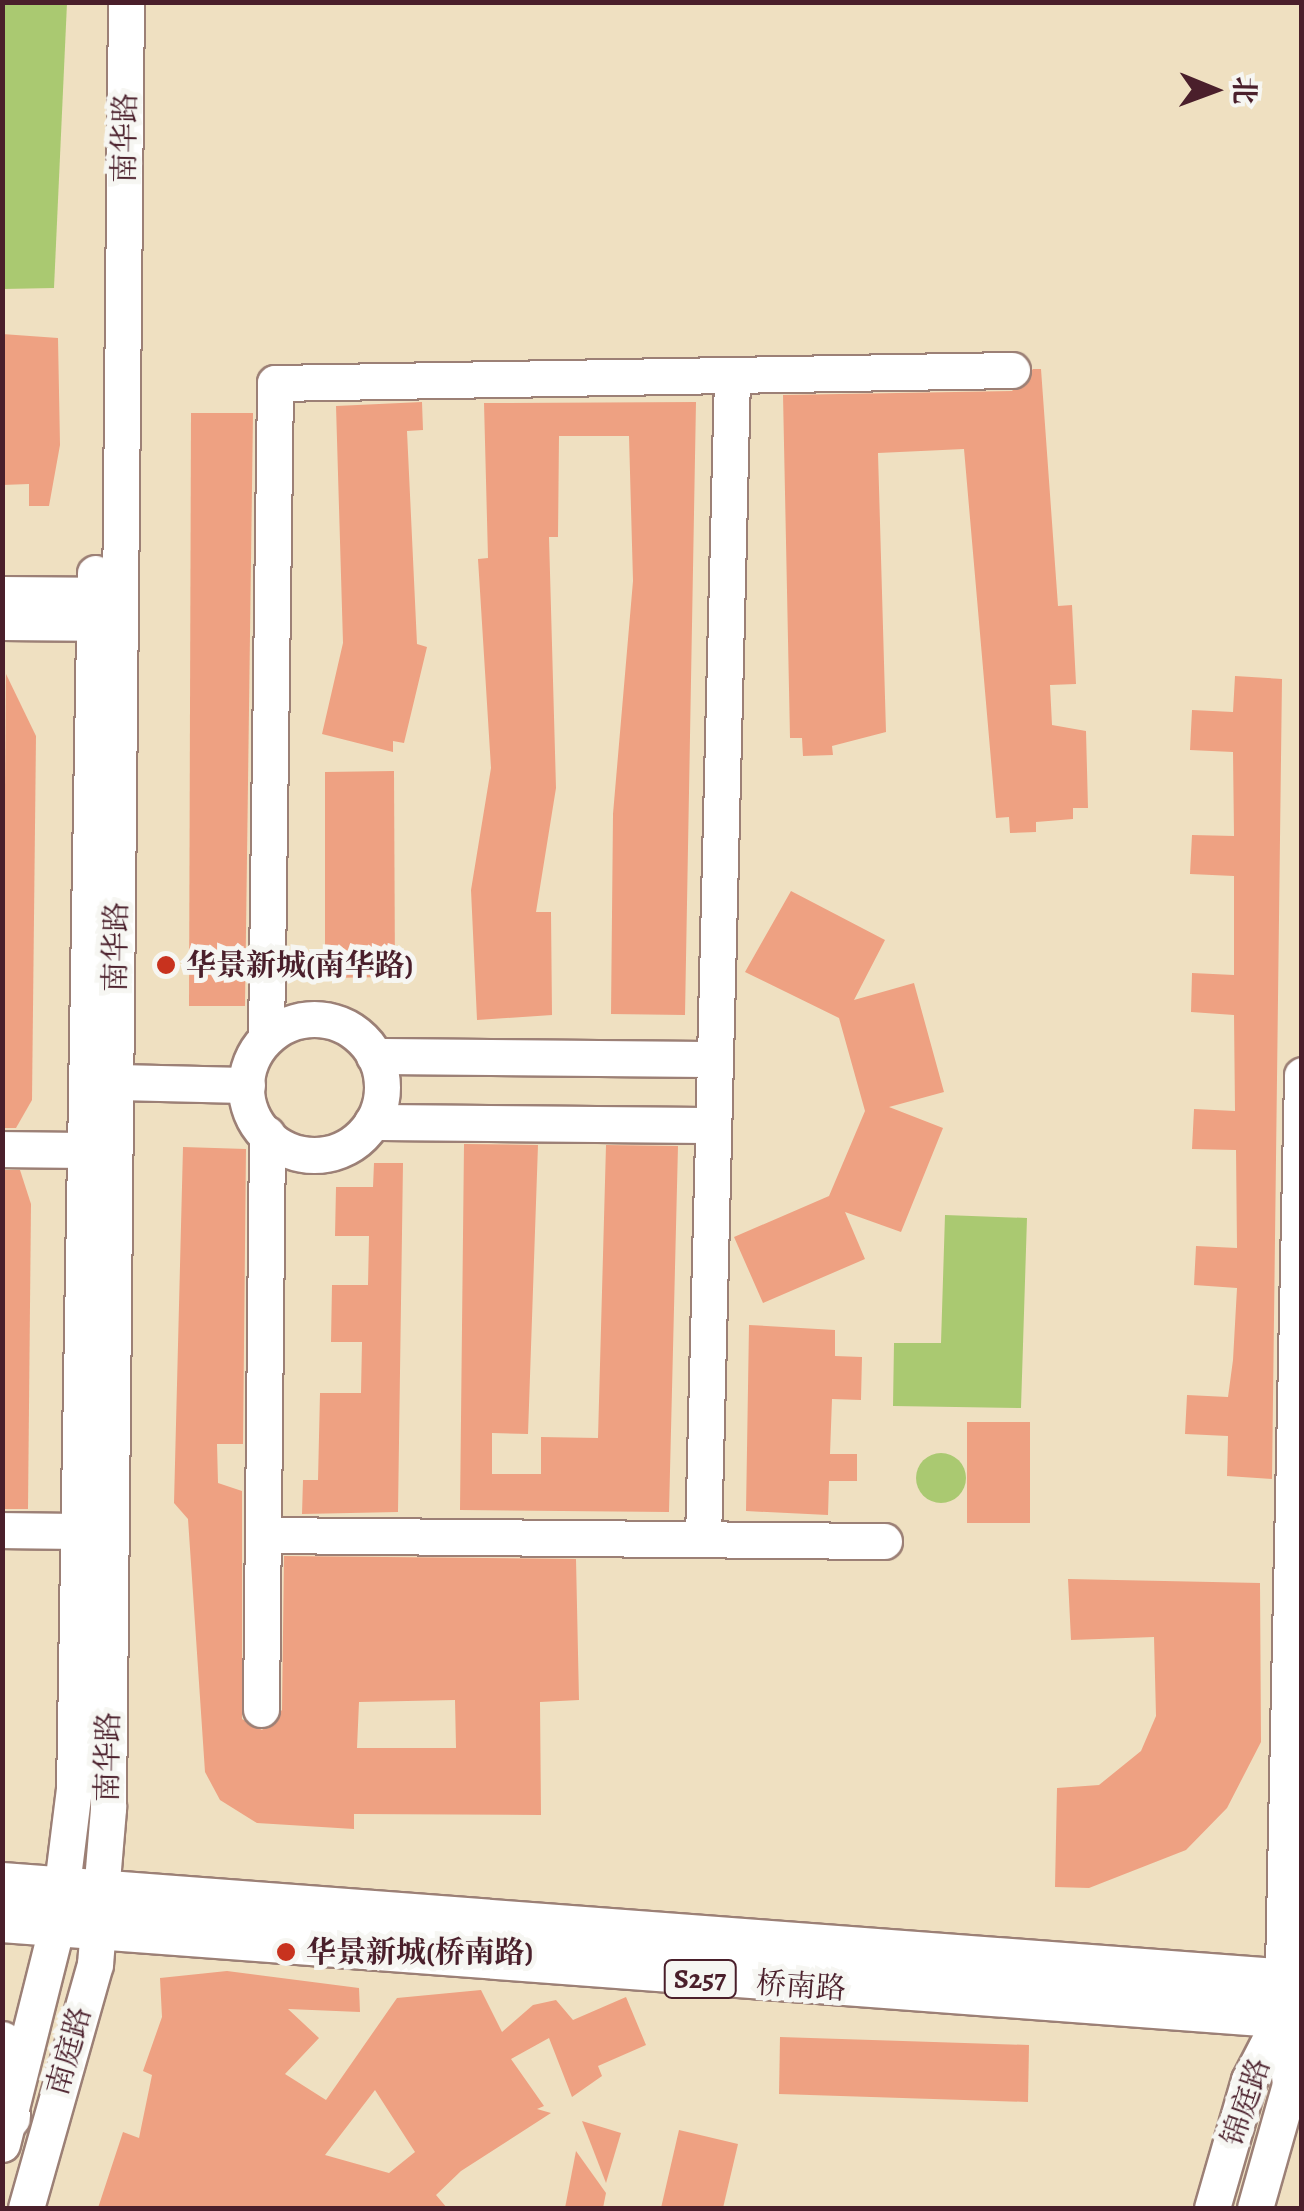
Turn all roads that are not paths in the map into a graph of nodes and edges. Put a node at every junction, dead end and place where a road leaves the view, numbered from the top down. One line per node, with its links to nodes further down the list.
1 (103, 2): 6 (street, 南华路)
2 (126, 2): 6 (street, 南华路)
3 (1012, 370): 4 (street)
4 (732, 376): 8 (street); 10 (street)
5 (2, 594): 6 (street)
6 (107, 609): 7 (street); 12 (street, 南华路); 18 (street, 南华路)
7 (2, 622)
8 (266, 1038): 9 (street); 13 (street)
9 (374, 1056): 10 (street); 14 (street)
10 (715, 1059): 15 (street)
11 (1302, 1075): 25 (street)
12 (115, 1082): 13 (street); 27 (street, 南华路)
13 (247, 1086): 16 (street)
14 (372, 1122): 15 (street); 16 (street)
15 (713, 1125): 22 (street)
16 (267, 1134): 21 (street)
17 (2, 1149): 18 (street)
18 (88, 1150): 20 (street, 南华路)
19 (2, 1530): 20 (street)
20 (81, 1530): 27 (street, 南华路)
21 (266, 1535): 22 (street); 24 (street)
22 (702, 1539): 23 (street)
23 (884, 1541)
24 (261, 1710)
25 (1296, 1766): 29 (street)
26 (2, 1884): 27 (main road, 桥南路 / S257)
27 (81, 1909): 28 (main road, 桥南路 / S257); 29 (main road, 桥南路 / S257); 31 (street, 南庭路); 32 (street, 南庭路)
28 (2, 1921)
29 (1293, 1999): 33 (street, 锦庭路); 34 (street, 锦庭路)
30 (2, 2043): 31 (main road)
31 (6, 2131)
32 (26, 2208)
33 (1212, 2208)
34 (1256, 2208)

